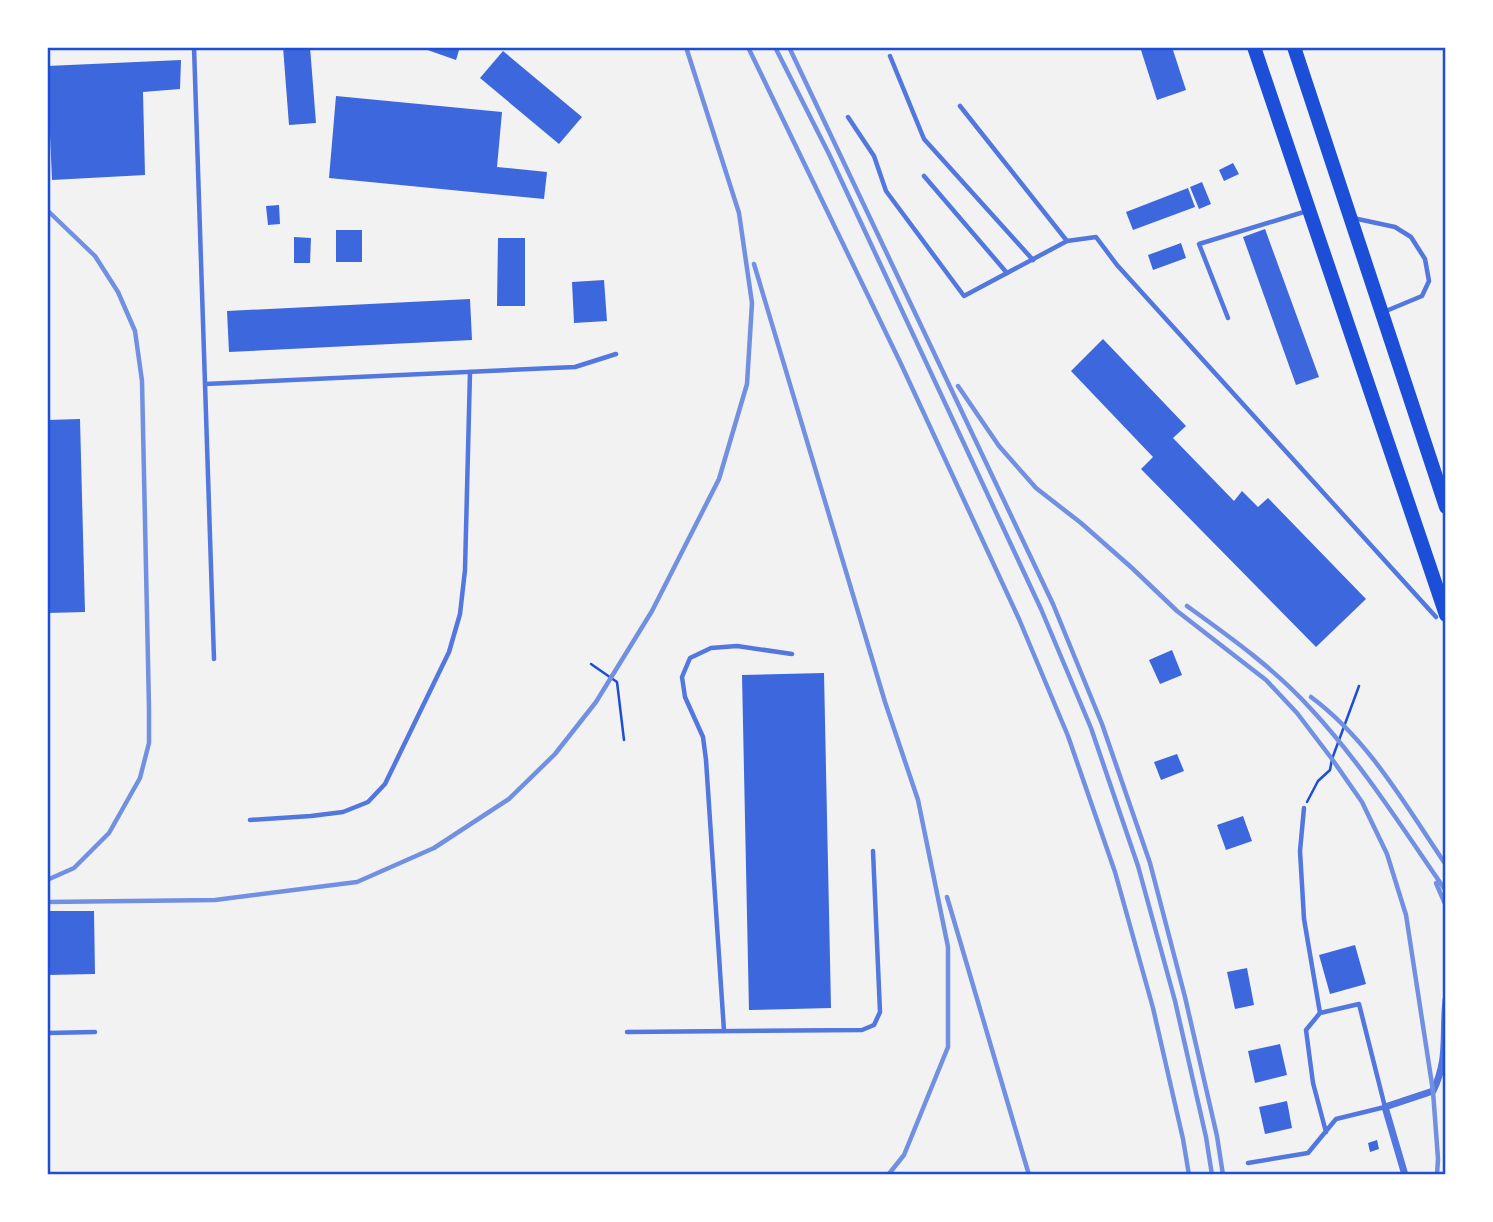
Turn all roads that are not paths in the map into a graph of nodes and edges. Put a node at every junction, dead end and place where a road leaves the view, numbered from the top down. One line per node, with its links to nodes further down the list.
1 (194, 47): 17 (lane)
2 (1254, 47): 8 (main road)
3 (1294, 47): 9 (main road)
4 (890, 56): 11 (lane)
5 (960, 106): 10 (lane)
6 (848, 117): 12 (lane)
7 (924, 176): 12 (lane)
8 (1309, 211): 14 (lane); 19 (main road)
9 (1349, 217): 13 (main road); 13 (lane)
10 (1067, 241): 11 (lane); 19 (lane)
11 (1032, 260): 12 (lane)
12 (1007, 273)
13 (1382, 313): 18 (main road)
14 (1228, 318)
15 (617, 354): 16 (lane)
16 (470, 372): 17 (lane); 23 (lane)
17 (205, 384): 21 (lane)
18 (1446, 507)
19 (1441, 616)
20 (792, 654): 27 (lane)
21 (214, 659)
22 (1304, 808): 26 (lane)
23 (250, 820)
24 (873, 850): 27 (lane)
25 (1446, 1000): 31 (street)
26 (1320, 1013): 31 (lane); 32 (lane)
27 (724, 1031): 29 (lane)
28 (95, 1032): 30 (lane)
29 (627, 1032)
30 (47, 1033)
31 (1385, 1107): 32 (lane); 34 (street)
32 (1326, 1132): 33 (lane)
33 (1248, 1163)
34 (1405, 1175)

